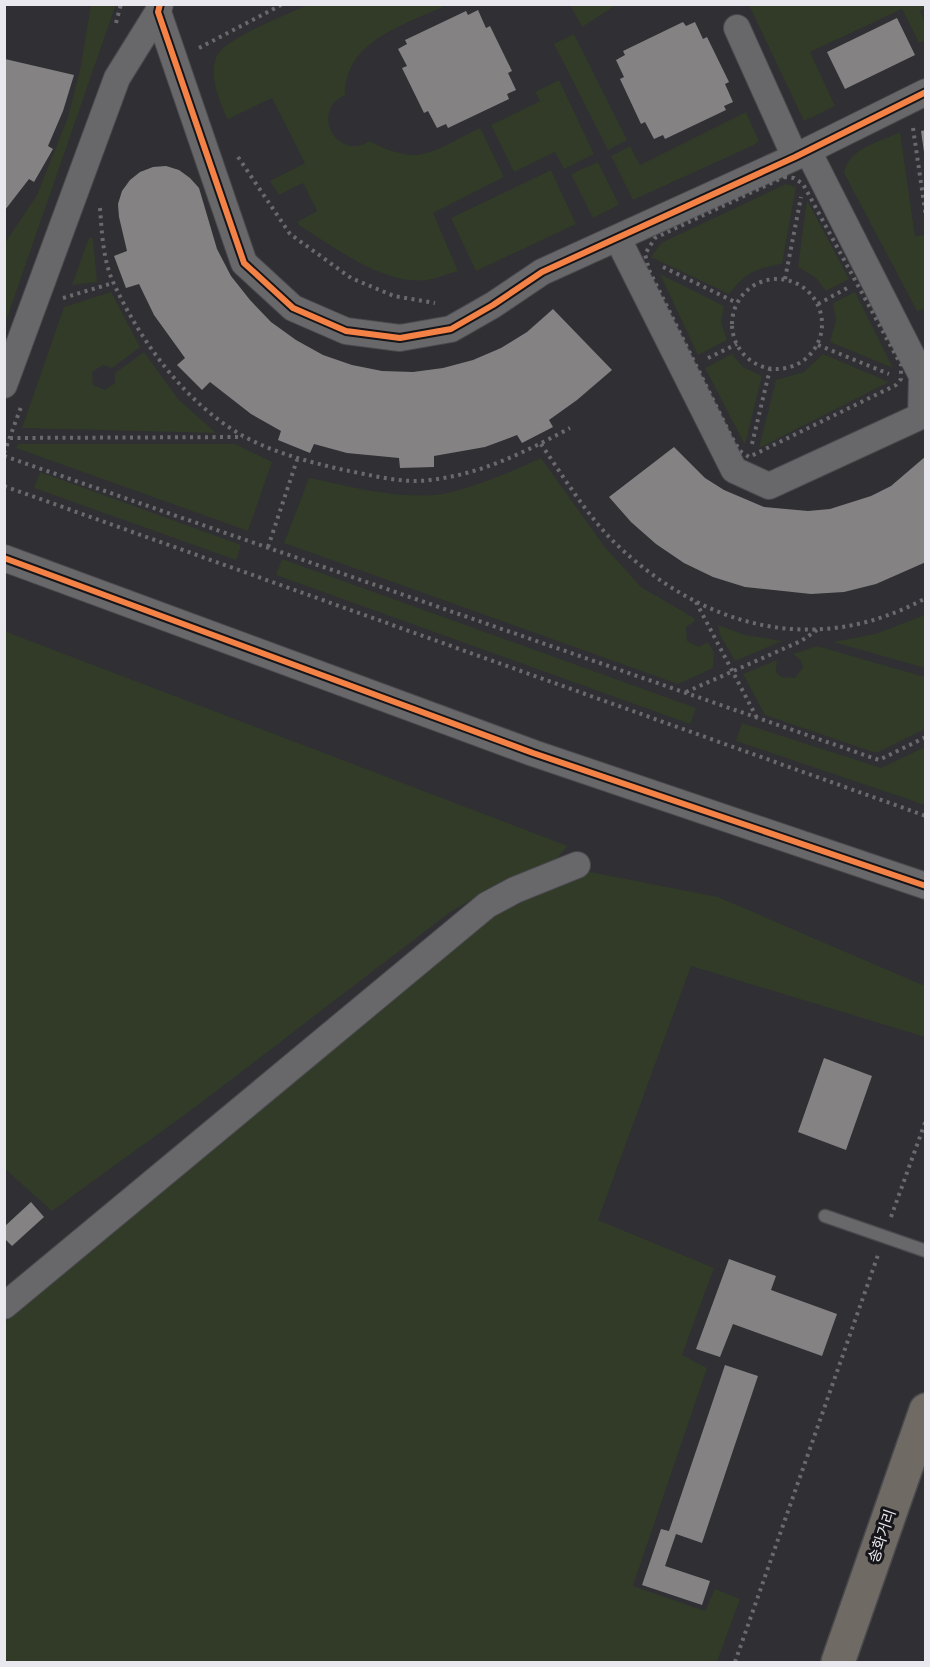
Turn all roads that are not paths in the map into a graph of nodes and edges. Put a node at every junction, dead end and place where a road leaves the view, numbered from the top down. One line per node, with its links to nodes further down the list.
1 (159, 8): 5 (street); 6 (street)
2 (737, 28): 4 (street)
3 (926, 92): 4 (street)
4 (801, 154): 5 (street); 5 (street)
5 (618, 239)
6 (4, 385)
7 (4, 558): 9 (street)
8 (577, 865): 12 (street)
9 (926, 886)
10 (825, 1216): 11 (lane)
11 (926, 1251)
12 (4, 1306)
13 (926, 1410): 14 (main road, 송화거리)
14 (838, 1662)

